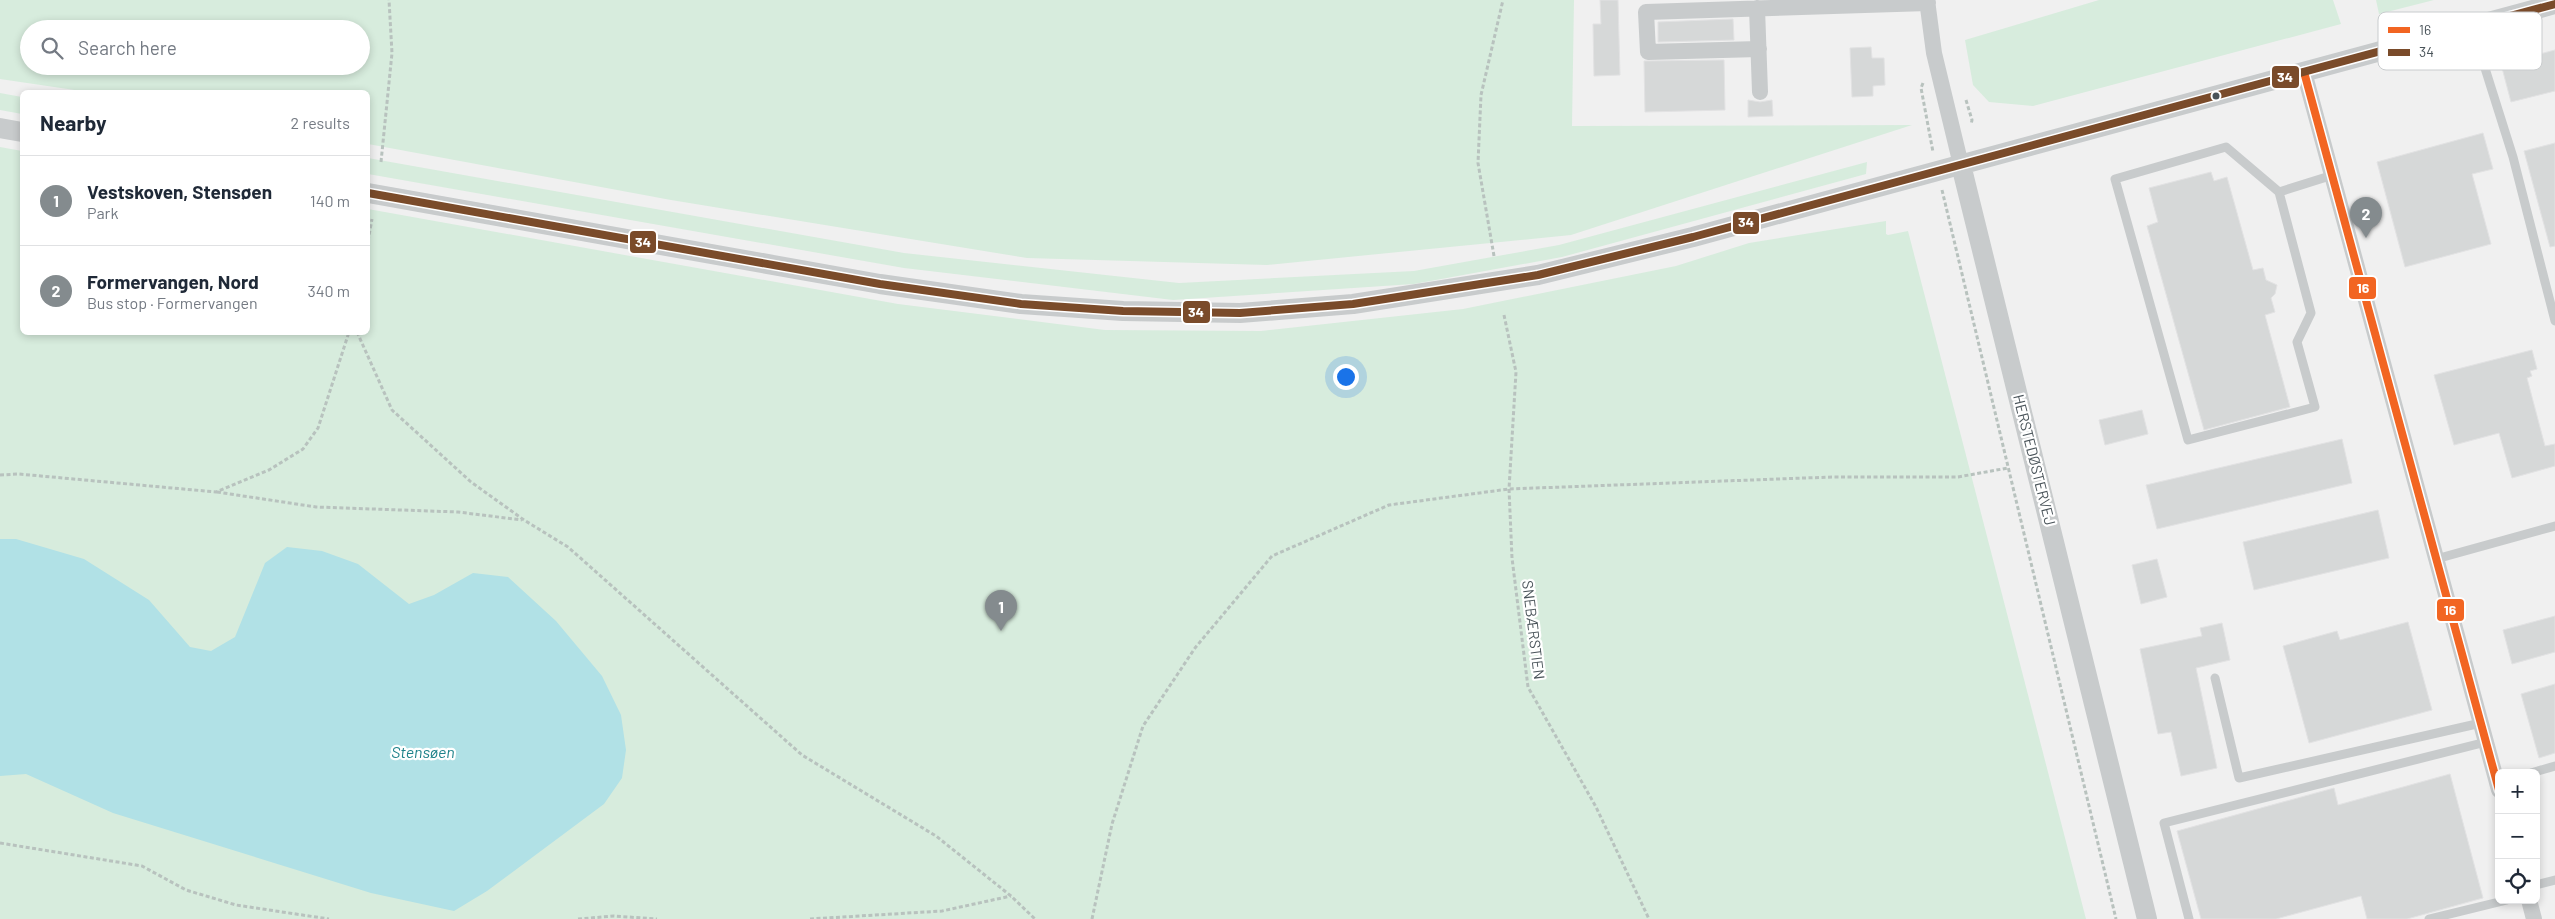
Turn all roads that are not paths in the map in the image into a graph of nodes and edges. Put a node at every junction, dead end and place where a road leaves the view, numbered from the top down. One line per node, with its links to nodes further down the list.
1 (1928, 2): 3 (street); 12 (street, HERSTEDØSTERVEJ)
2 (2555, 4): 4 (street)
3 (1758, 8): 5 (street); 5 (street)
4 (2525, 12)
5 (1759, 49): 9 (street)
6 (2378, 52): 8 (street)
7 (2486, 70): 16 (lane)
8 (2304, 72): 12 (street); 13 (street)
9 (1760, 92)
10 (0, 128): 11 (street)
11 (20, 132)
12 (1961, 165): 15 (street); 29 (street, HERSTEDØSTERVEJ)
13 (2332, 175): 14 (lane); 18 (street)
14 (2279, 192): 14 (lane)
15 (370, 193)
16 (2555, 321)
17 (2555, 526): 18 (lane)
18 (2436, 559): 20 (street)
19 (2215, 678): 20 (lane)
20 (2481, 723): 21 (street)
21 (2486, 742): 24 (street); 30 (lane)
22 (2555, 766): 23 (lane)
23 (2540, 770)
24 (2495, 774)
25 (2555, 880): 26 (lane)
26 (2540, 884)
27 (2495, 903): 31 (lane)
28 (2530, 904): 32 (street)
29 (2147, 919)
30 (2189, 919)
31 (2429, 919)
32 (2532, 919)

